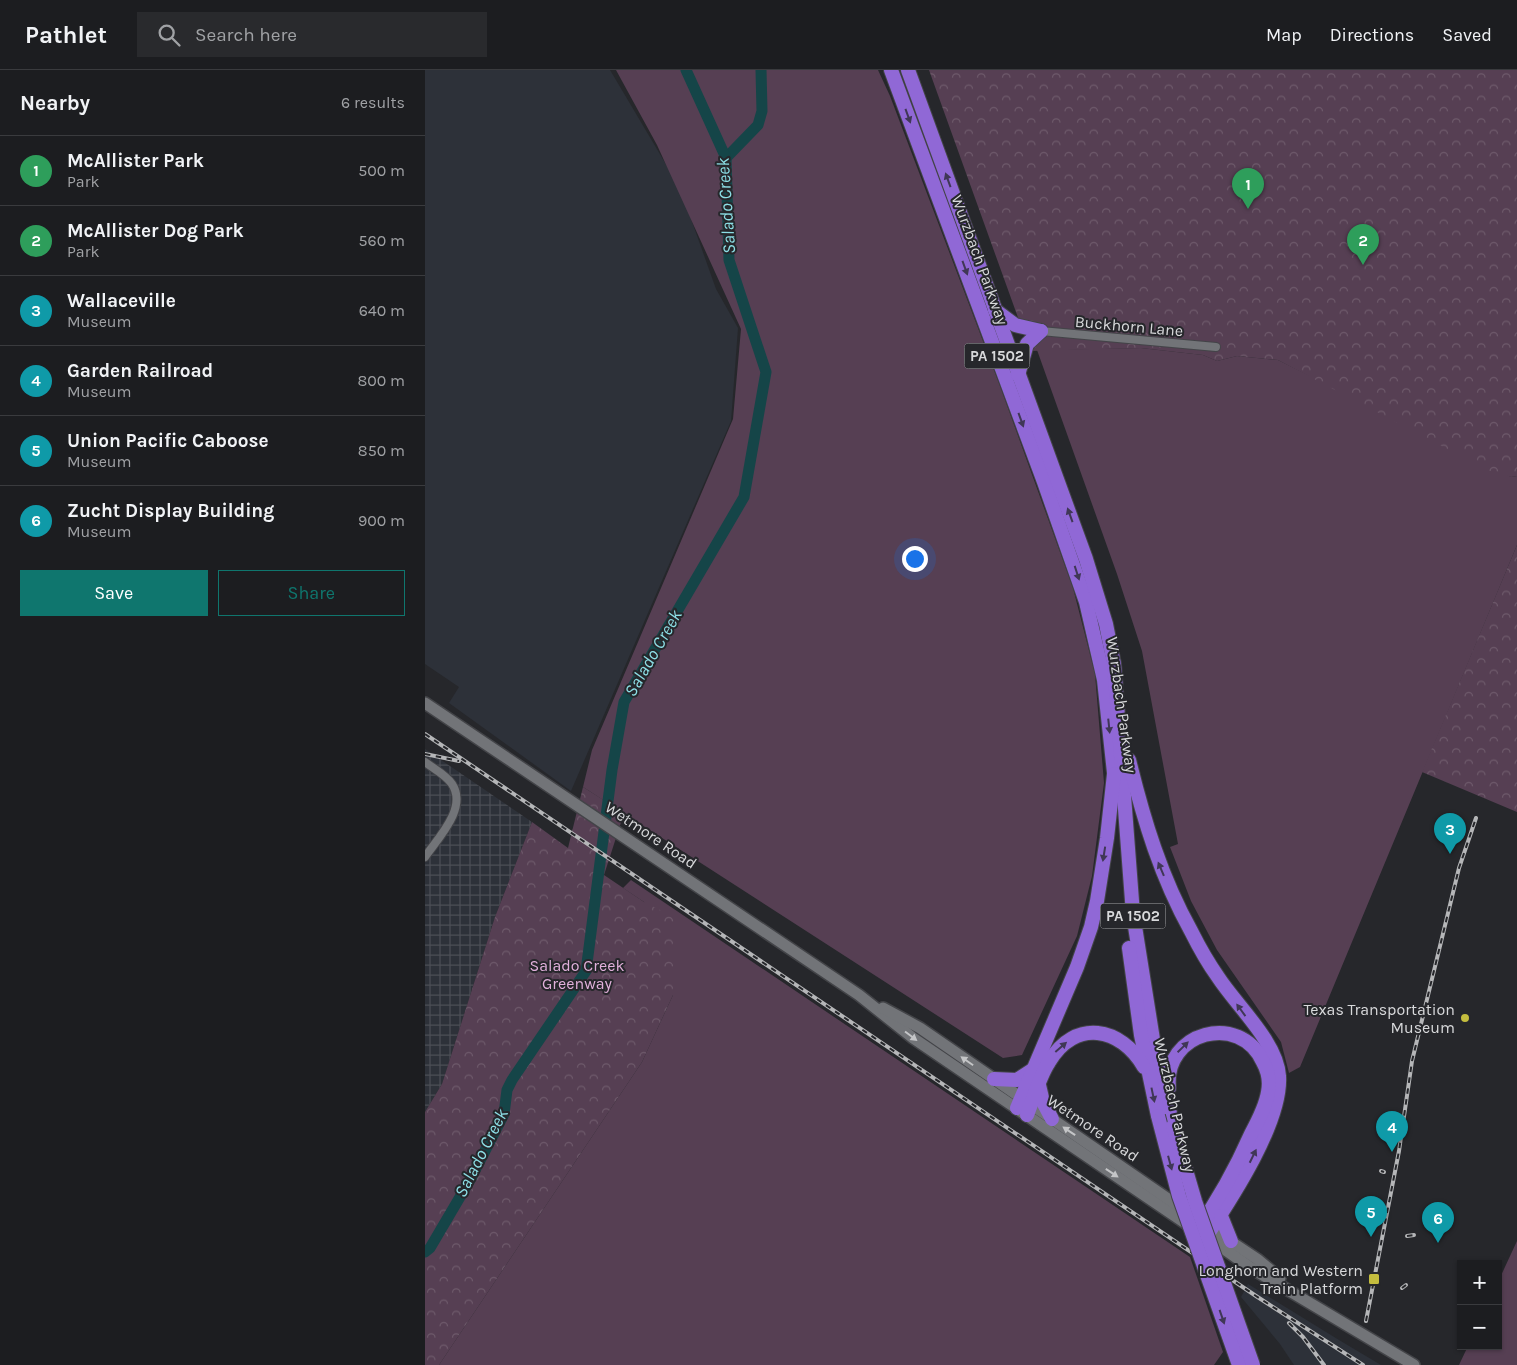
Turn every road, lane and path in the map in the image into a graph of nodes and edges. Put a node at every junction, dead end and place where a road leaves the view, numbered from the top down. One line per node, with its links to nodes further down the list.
1 (891, 70): 10 (highway, Wurzbach Parkway / PA 1502, one-way to 10)
2 (908, 70): 3 (highway, Wurzbach Parkway / PA 1502, one-way to 2)
3 (994, 309): 4 (highway); 6 (highway, Wurzbach Parkway / PA 1502)
4 (1041, 331): 5 (street, Buckhorn Lane); 6 (highway)
5 (1215, 347)
6 (1018, 376): 8 (highway, Wurzbach Parkway / PA 1502, one-way to 6)
7 (425, 703): 12 (main road, Wetmore Road)
8 (1119, 703): 19 (highway, Wurzbach Parkway / PA 1502); 22 (highway, one-way to 8)
9 (425, 762): 11 (street)
10 (1114, 771): 13 (highway, one-way to 13); 14 (highway, Wurzbach Parkway / PA 1502)
11 (425, 857)
12 (859, 995): 15 (main road, Wetmore Road, one-way to 12); 17 (main road, Wetmore Road, one-way to 17)
13 (1035, 1068): 15 (highway); 17 (highway)
14 (1149, 1074): 16 (highway, one-way to 14); 26 (highway, Wurzbach Parkway / PA 1502, one-way to 26, bridge)
15 (994, 1079): 17 (main road, Wetmore Road)
16 (1039, 1085): 17 (highway); 18 (highway)
17 (1024, 1107): 18 (main road, Wetmore Road); 23 (main road, Wetmore Road, one-way to 23)
18 (1052, 1119): 21 (main road, Wetmore Road, one-way to 18)
19 (1173, 1126): 20 (highway, one-way to 20); 27 (highway, Wurzbach Parkway / PA 1502, bridge)
20 (1219, 1199): 21 (highway); 23 (highway)
21 (1182, 1208): 23 (main road, Wetmore Road)
22 (1221, 1216): 23 (highway); 24 (highway)
23 (1205, 1230): 24 (main road, Wetmore Road); 25 (main road, Wetmore Road)
24 (1231, 1242): 25 (main road, Wetmore Road)
25 (1303, 1297): 28 (main road, Wetmore Road)
26 (1239, 1365)
27 (1253, 1365)
28 (1414, 1365)

